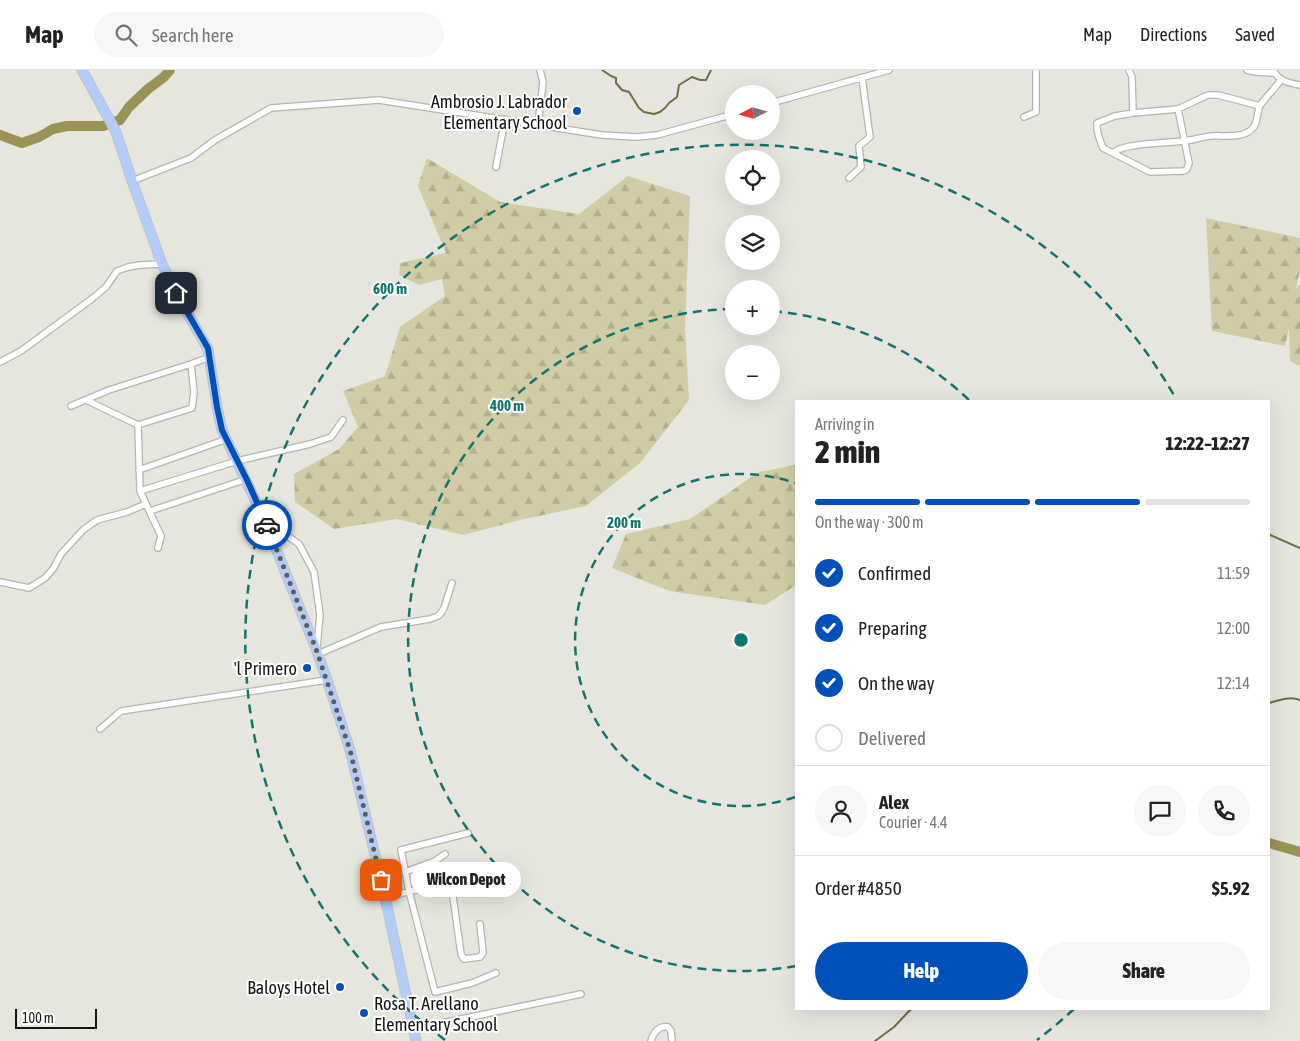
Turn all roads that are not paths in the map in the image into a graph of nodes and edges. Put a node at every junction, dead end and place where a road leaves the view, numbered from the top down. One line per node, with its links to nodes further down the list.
1 (82, 70): 23 (highway)
2 (540, 70): 18 (street)
3 (889, 70): 8 (street)
4 (1036, 70): 16 (street)
5 (1130, 70): 14 (street)
6 (1247, 70): 7 (street)
7 (1273, 71): 9 (street)
8 (862, 78): 11 (street); 22 (street)
9 (1281, 80): 10 (street); 12 (street)
10 (1300, 85)
11 (780, 101)
12 (1260, 106): 13 (street); 19 (street)
13 (1178, 109): 14 (street); 19 (street)
14 (1133, 113): 20 (street)
15 (725, 116): 18 (street)
16 (1024, 117)
17 (505, 120): 18 (street); 21 (street); 23 (street)
18 (538, 125)
19 (1185, 141): 20 (street); 20 (street)
20 (1113, 153)
21 (496, 167)
22 (849, 178)
23 (132, 181): 24 (highway)
24 (162, 264): 25 (highway); 26 (street)
25 (210, 357): 27 (street); 32 (highway)
26 (0, 362)
27 (191, 364): 28 (street); 31 (street)
28 (86, 400): 29 (street); 31 (street)
29 (71, 406)
30 (343, 420): 33 (street)
31 (138, 425): 34 (street)
32 (227, 439): 33 (highway); 34 (street)
33 (237, 460): 35 (highway); 36 (street)
34 (139, 470): 36 (street)
35 (247, 480): 38 (street); 39 (highway)
36 (140, 491): 37 (street)
37 (146, 504): 38 (street); 41 (street)
38 (150, 511): 40 (street)
39 (265, 521): 43 (highway); 43 (street)
40 (158, 548)
41 (0, 582)
42 (452, 583): 43 (street)
43 (317, 652): 44 (highway)
44 (327, 680): 45 (street); 50 (highway)
45 (100, 729)
46 (468, 833): 48 (street)
47 (445, 854): 48 (street)
48 (405, 872): 49 (street)
49 (409, 891): 50 (street); 51 (street); 52 (street)
50 (385, 897): 54 (highway)
51 (480, 924)
52 (496, 973)
53 (581, 994): 54 (street)
54 (413, 1029): 55 (highway)
55 (416, 1041)
56 (651, 1041): 57 (street)
57 (672, 1041)

